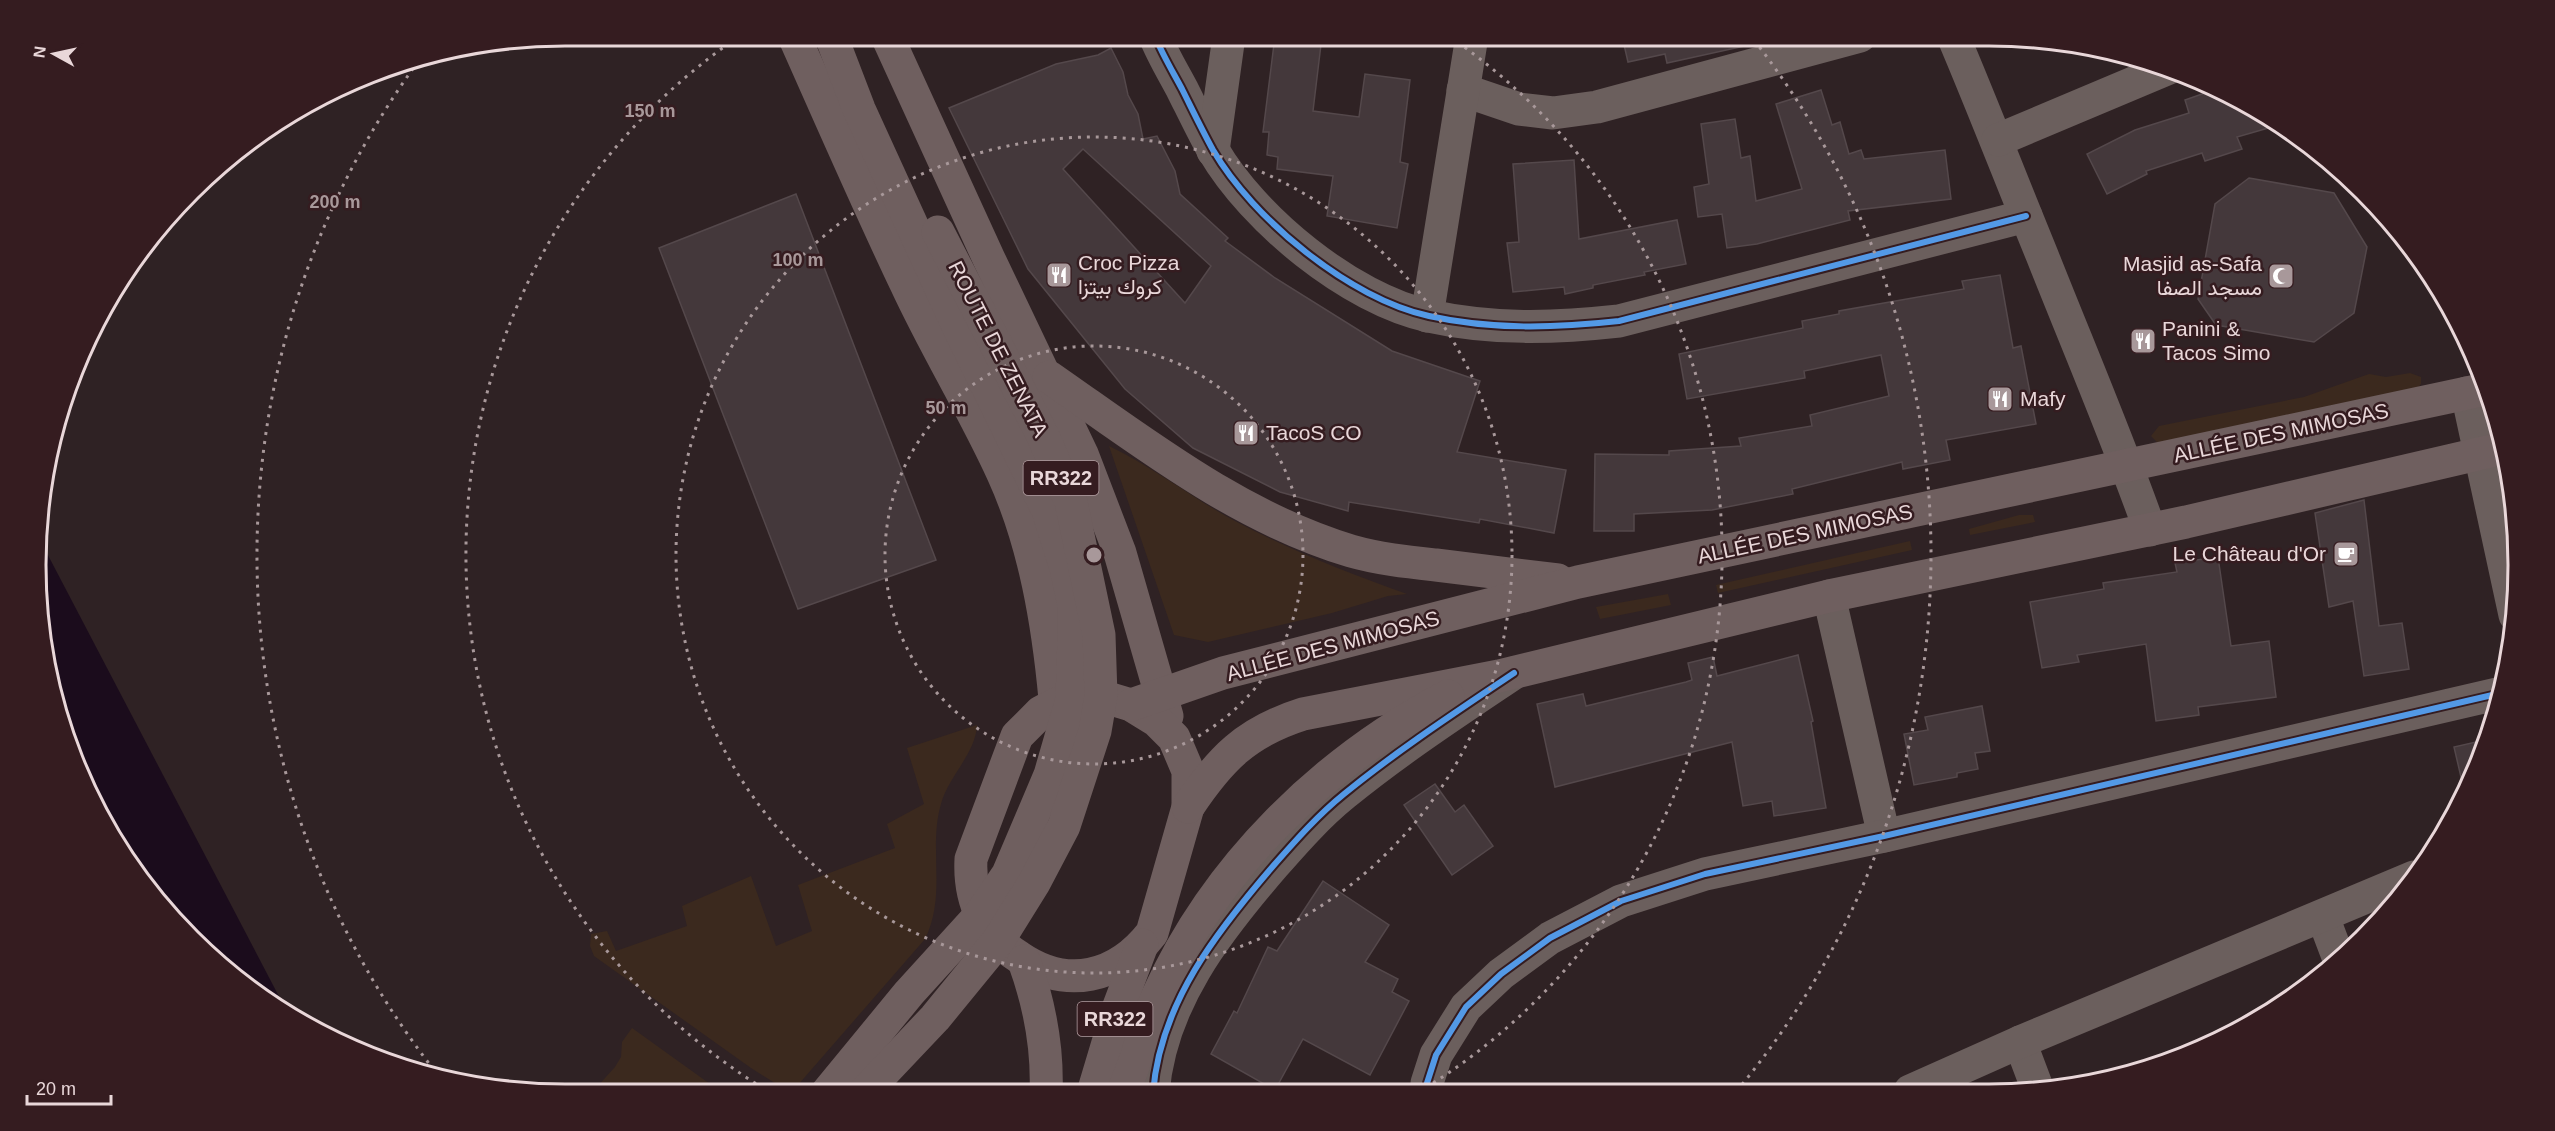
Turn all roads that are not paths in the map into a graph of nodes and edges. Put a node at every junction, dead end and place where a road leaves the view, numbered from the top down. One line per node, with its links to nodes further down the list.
1 (798, 46): 27 (main road, ROUTE DE ZENATA / RR322)
2 (835, 46): 27 (main road, ROUTE DE ZENATA / RR322)
3 (854, 46): 27 (main road, ROUTE DE ZENATA / RR322)
4 (892, 46): 16 (main road, ROUTE DE ZENATA / RR322)
5 (1168, 46): 13 (street)
6 (1228, 46): 13 (street)
7 (1470, 46): 11 (street)
8 (1823, 46): 11 (street)
9 (1957, 46): 12 (street)
10 (2155, 74): 12 (street)
11 (1463, 90): 15 (street)
12 (1998, 140): 14 (street)
13 (1214, 151): 15 (street)
14 (2026, 216): 15 (street); 19 (street)
15 (1427, 316)
16 (1044, 374): 22 (main road); 27 (main road, ROUTE DE ZENATA / RR322)
17 (2476, 391): 18 (street); 19 (main road, ALLÉE DES MIMOSAS)
18 (2492, 450): 20 (main road); 21 (street)
19 (2127, 467): 20 (street); 22 (main road, ALLÉE DES MIMOSAS)
20 (2150, 530): 23 (main road)
21 (2508, 564)
22 (1578, 582): 27 (main road, ALLÉE DES MIMOSAS)
23 (1829, 596): 24 (main road); 29 (street)
24 (1514, 673): 25 (main road); 43 (street)
25 (1480, 680): 28 (main road); 42 (main road)
26 (2492, 695): 29 (street)
27 (1104, 700): 28 (main road, ROUTE DE ZENATA / RR322); 32 (main road, ROUTE DE ZENATA / RR322); 32 (main road, ALLÉE DES MIMOSAS)
28 (1188, 807): 33 (main road, RR322)
29 (1884, 836): 44 (street)
30 (2399, 884): 31 (street)
31 (2323, 917): 34 (street); 36 (street)
32 (989, 928): 35 (main road, RR322); 38 (main road); 39 (main road)
33 (1142, 945): 35 (main road, RR322); 41 (main road, RR322)
34 (2336, 952)
35 (1024, 961): 40 (main road)
36 (2020, 1042): 37 (street); 45 (street)
37 (2035, 1082)
38 (834, 1084)
39 (872, 1084)
40 (1046, 1084)
41 (1096, 1084)
42 (1125, 1084)
43 (1154, 1084)
44 (1427, 1084)
45 (1926, 1084)

